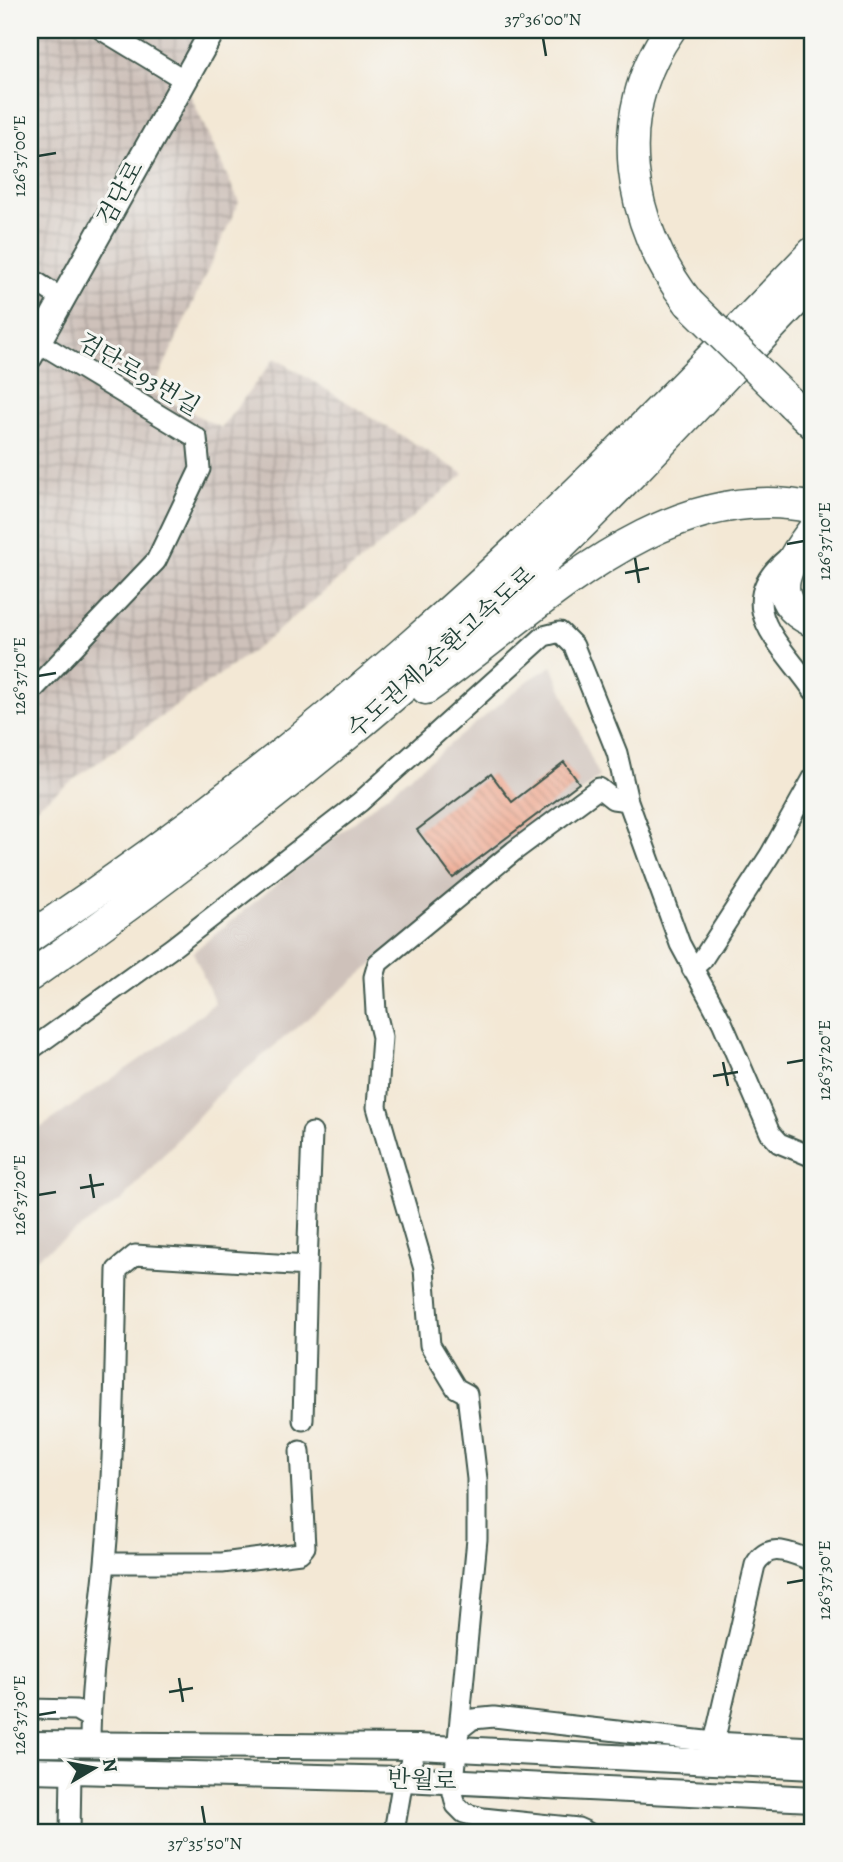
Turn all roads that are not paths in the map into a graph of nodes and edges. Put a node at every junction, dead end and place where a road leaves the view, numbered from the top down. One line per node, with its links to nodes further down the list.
1 (102, 30): 5 (street)
2 (213, 30): 5 (main road, 검단로)
3 (670, 30): 9 (highway)
4 (693, 30): 9 (highway)
5 (183, 79): 8 (main road, 검단로)
6 (810, 263): 17 (highway, 수도권제2순환고속도로); 20 (highway, 수도권제2순환고속도로)
7 (30, 278): 8 (street)
8 (61, 298): 10 (main road, 검단로)
9 (696, 298): 11 (highway, bridge)
10 (34, 350): 16 (street, 검단로93번길)
11 (803, 399): 12 (highway)
12 (813, 424)
13 (808, 529): 14 (highway); 15 (street); 17 (highway)
14 (813, 622)
15 (813, 690)
16 (30, 693)
17 (334, 748): 22 (highway, 수도권제2순환고속도로)
18 (813, 778): 21 (street)
19 (628, 802): 21 (street); 23 (street); 33 (street)
20 (30, 937)
21 (692, 969): 25 (street)
22 (30, 976)
23 (30, 1050)
24 (312, 1133): 26 (street)
25 (813, 1157)
26 (306, 1266): 27 (street); 30 (street)
27 (303, 1420)
28 (300, 1451): 30 (street)
29 (813, 1561): 34 (street)
30 (105, 1563): 32 (street)
31 (30, 1709): 32 (street)
32 (90, 1718): 36 (street)
33 (459, 1739): 34 (street); 37 (main road, 반월로); 39 (main road, 반월로); 43 (street)
34 (714, 1742): 38 (street)
35 (30, 1744): 36 (main road, 반월로)
36 (90, 1744): 37 (main road, 반월로)
37 (418, 1746): 42 (street)
38 (813, 1747)
39 (813, 1767)
40 (30, 1770): 41 (main road, 반월로)
41 (71, 1771): 42 (main road, 반월로); 46 (street)
42 (403, 1779): 43 (main road, 반월로); 45 (street)
43 (454, 1782): 44 (main road, 반월로); 47 (street)
44 (813, 1799)
45 (395, 1830)
46 (70, 1832)
47 (587, 1832)

